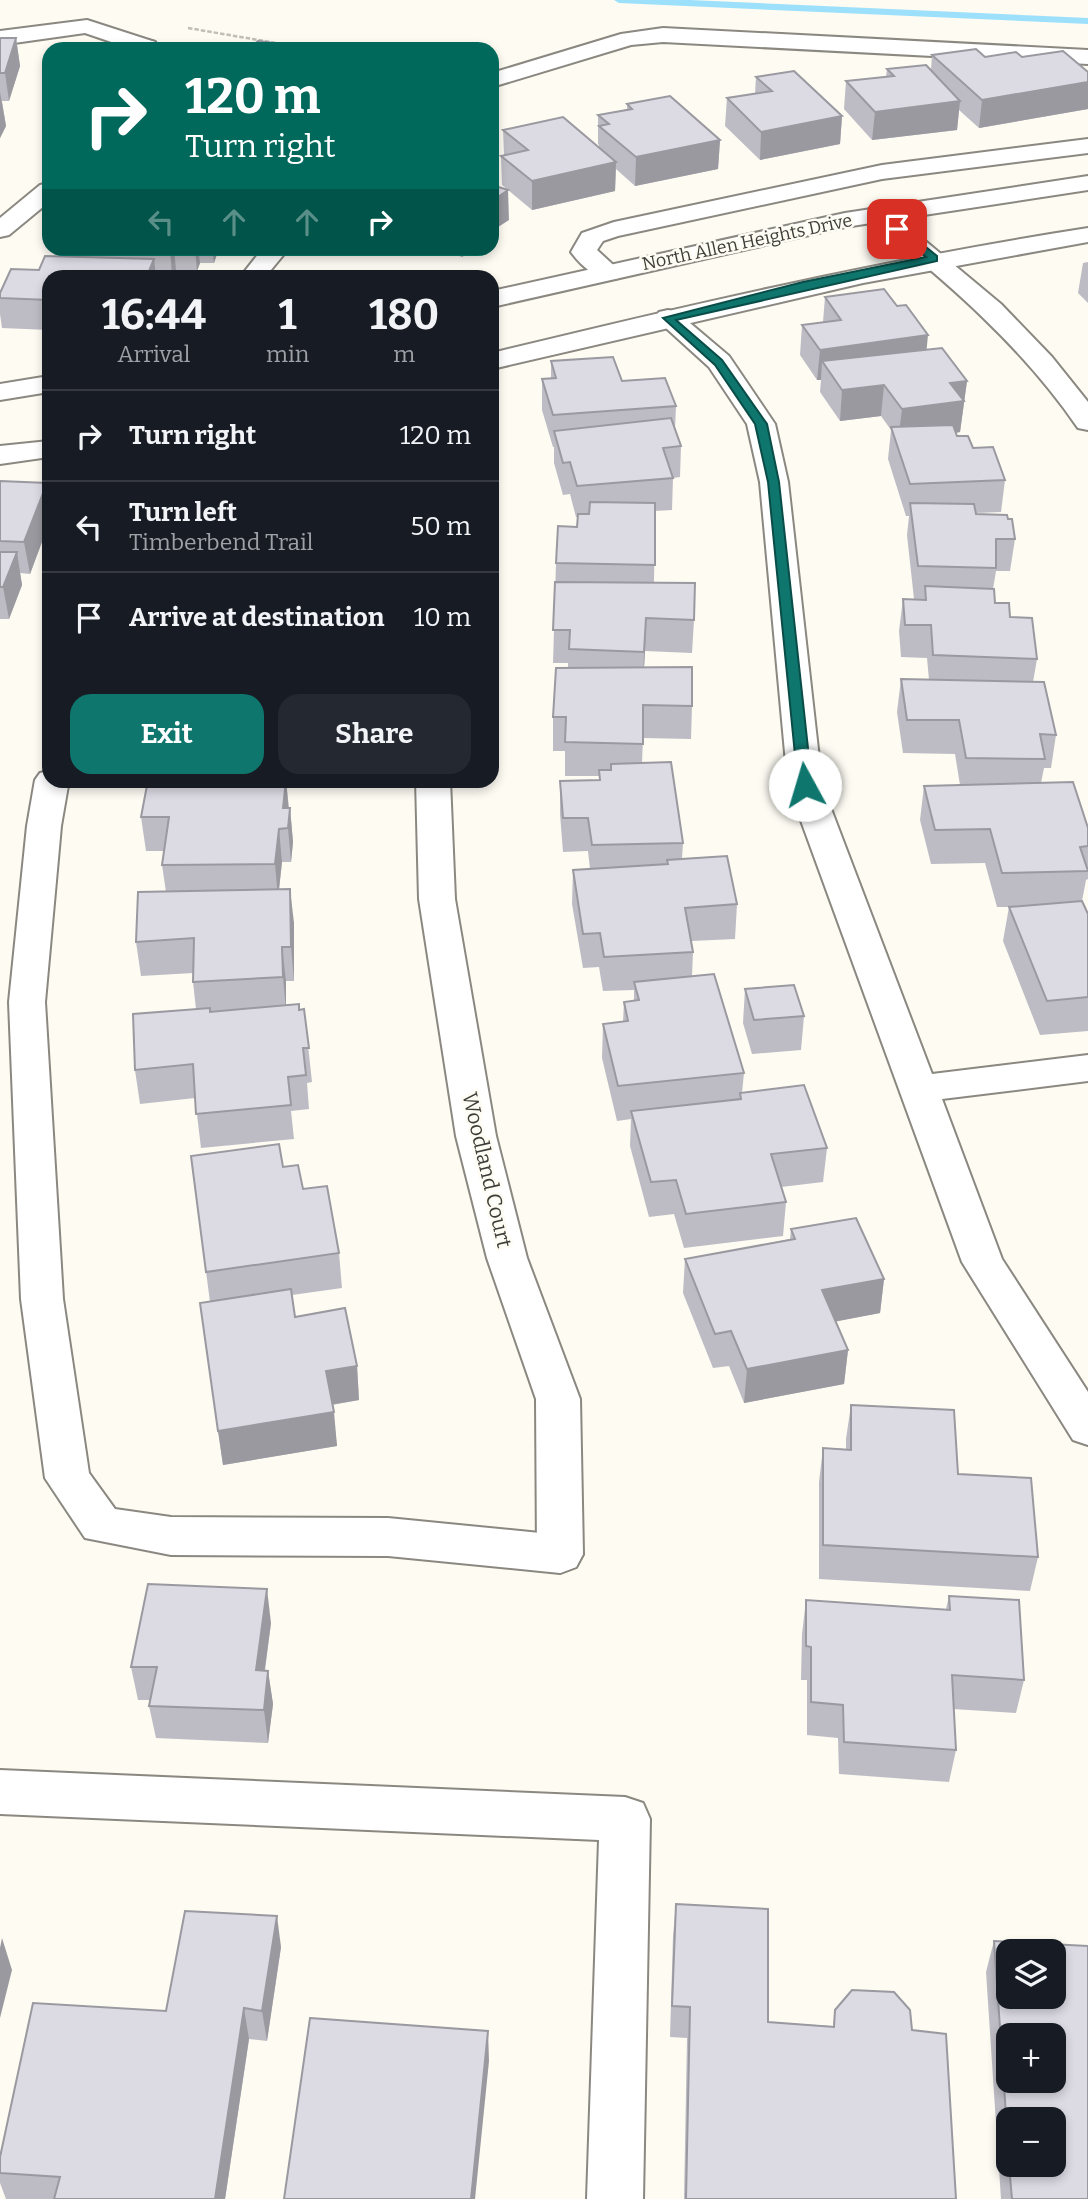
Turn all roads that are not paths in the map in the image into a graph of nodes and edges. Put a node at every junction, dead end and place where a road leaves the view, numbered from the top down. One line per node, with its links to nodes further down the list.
1 (0, 38): 2 (main road)
2 (131, 42)
3 (1088, 57): 4 (main road)
4 (499, 78)
5 (1088, 146): 14 (main road)
6 (1088, 183): 8 (main road, North Allen Heights Drive)
7 (42, 196): 9 (main road)
8 (878, 214): 12 (main road); 14 (main road, North Allen Heights Drive)
9 (0, 230)
10 (1088, 235): 12 (main road)
11 (271, 256): 13 (main road)
12 (934, 258): 16 (main road); 20 (main road)
13 (258, 270)
14 (609, 273): 15 (main road, North Allen Heights Drive)
15 (499, 297)
16 (668, 318): 17 (main road); 26 (main road)
17 (499, 359)
18 (42, 385): 19 (main road)
19 (0, 392)
20 (1088, 422)
21 (42, 450): 22 (main road)
22 (0, 455)
23 (51, 788): 24 (main road, Woodland Court)
24 (433, 788)
25 (1088, 1068): 26 (main road)
26 (919, 1089): 27 (main road)
27 (1088, 1428)
28 (0, 1792): 29 (main road)
29 (615, 2199)

